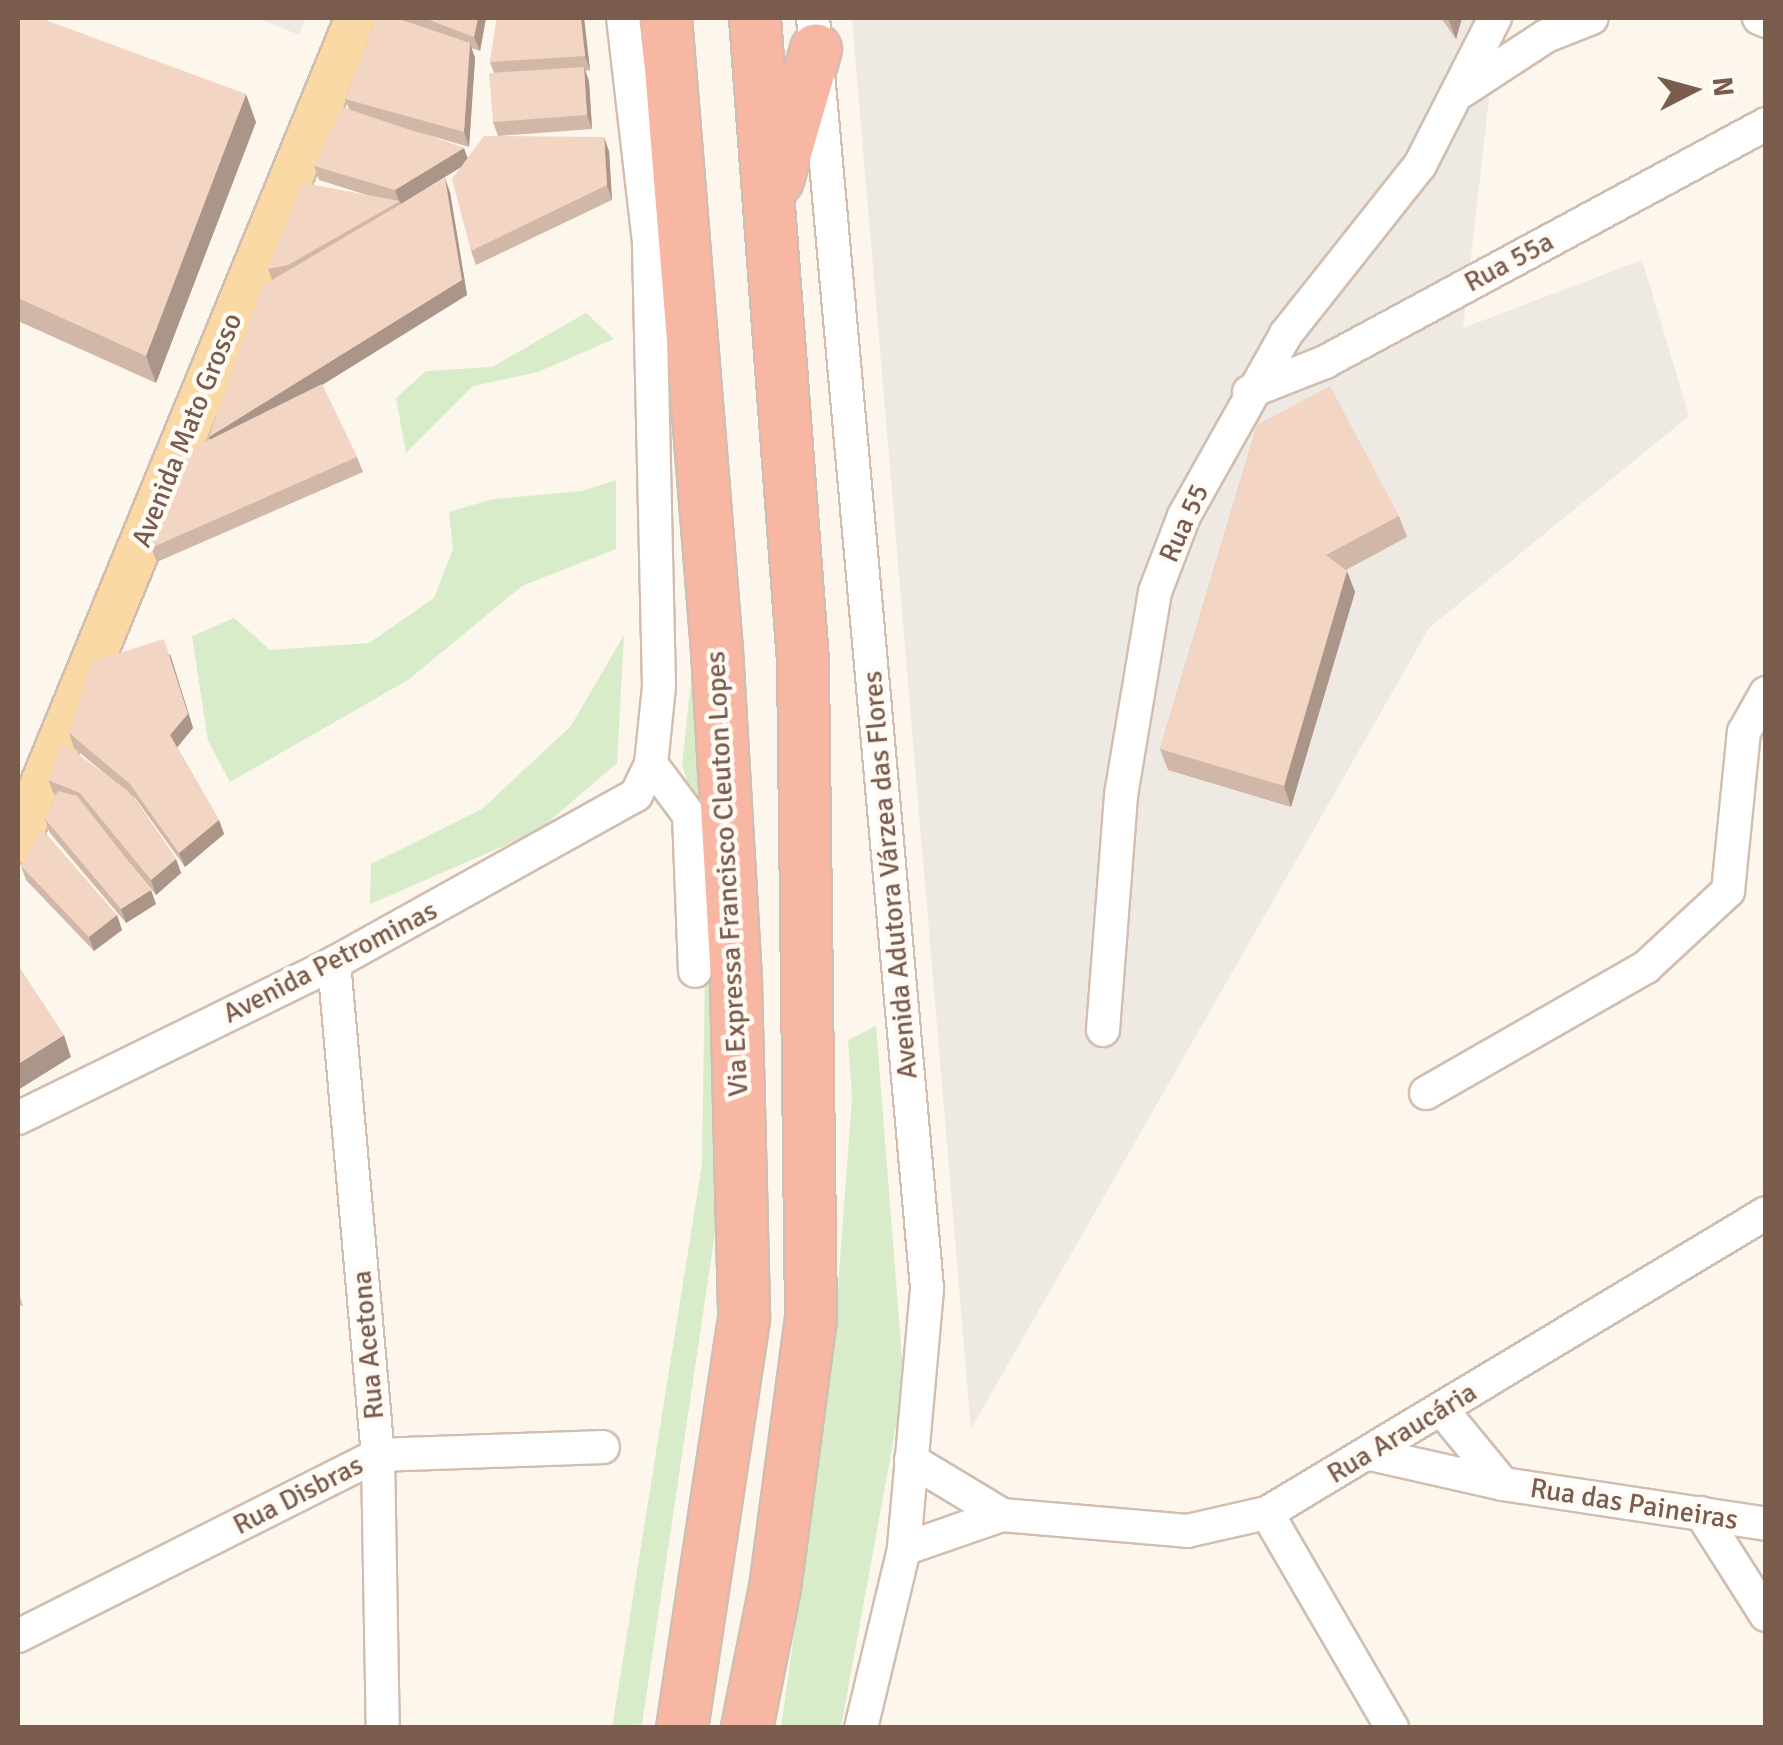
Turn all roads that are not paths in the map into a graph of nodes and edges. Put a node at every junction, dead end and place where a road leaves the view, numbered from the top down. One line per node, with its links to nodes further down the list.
1 (357, 18): 16 (main road, Avenida Mato Grosso)
2 (623, 18): 15 (street)
3 (755, 18): 12 (highway)
4 (1495, 18): 10 (street, Rua 55)
5 (1592, 18): 10 (street, Rua 55)
6 (1759, 18): 7 (street)
7 (1766, 21)
8 (664, 28): 37 (highway, Via Expressa Francisco Cleuton Lopes)
9 (815, 34): 12 (highway); 27 (street, Avenida Adutora Várzea das Flores)
10 (1462, 91): 13 (street, Rua 55)
11 (1766, 124): 13 (street, Rua 55a)
12 (770, 208): 38 (highway)
13 (1249, 392): 19 (street, Rua 55)
14 (1766, 693): 20 (street)
15 (651, 764): 17 (street, Avenida Petrominas); 18 (street)
16 (18, 842)
17 (334, 963): 21 (street, Avenida Petrominas); 26 (street, Rua Acetona)
18 (695, 970)
19 (1103, 1030)
20 (1426, 1093)
21 (18, 1118)
22 (1766, 1214): 23 (street, Rua Araucária)
23 (1442, 1410): 25 (street, Rua Araucária); 28 (street, Rua das Paineiras)
24 (603, 1447): 26 (street, Rua Disbras)
25 (1370, 1454): 28 (street, Rua das Paineiras); 29 (street, Rua Araucária)
26 (378, 1455): 35 (street, Rua Disbras); 36 (street, Rua Acetona)
27 (911, 1460): 31 (street, Rua Araucária); 33 (street, Avenida Adutora Várzea das Flores)
28 (1503, 1484): 30 (street, Rua das Paineiras)
29 (1267, 1513): 31 (street, Rua Araucária); 40 (street)
30 (1701, 1513): 32 (street, Rua das Paineiras); 34 (street)
31 (1002, 1516): 33 (street, Rua Araucária)
32 (1766, 1524)
33 (904, 1549): 39 (street, Avenida Adutora Várzea das Flores)
34 (1766, 1615)
35 (18, 1636)
36 (383, 1728)
37 (682, 1728)
38 (746, 1728)
39 (861, 1728)
40 (1392, 1728)

